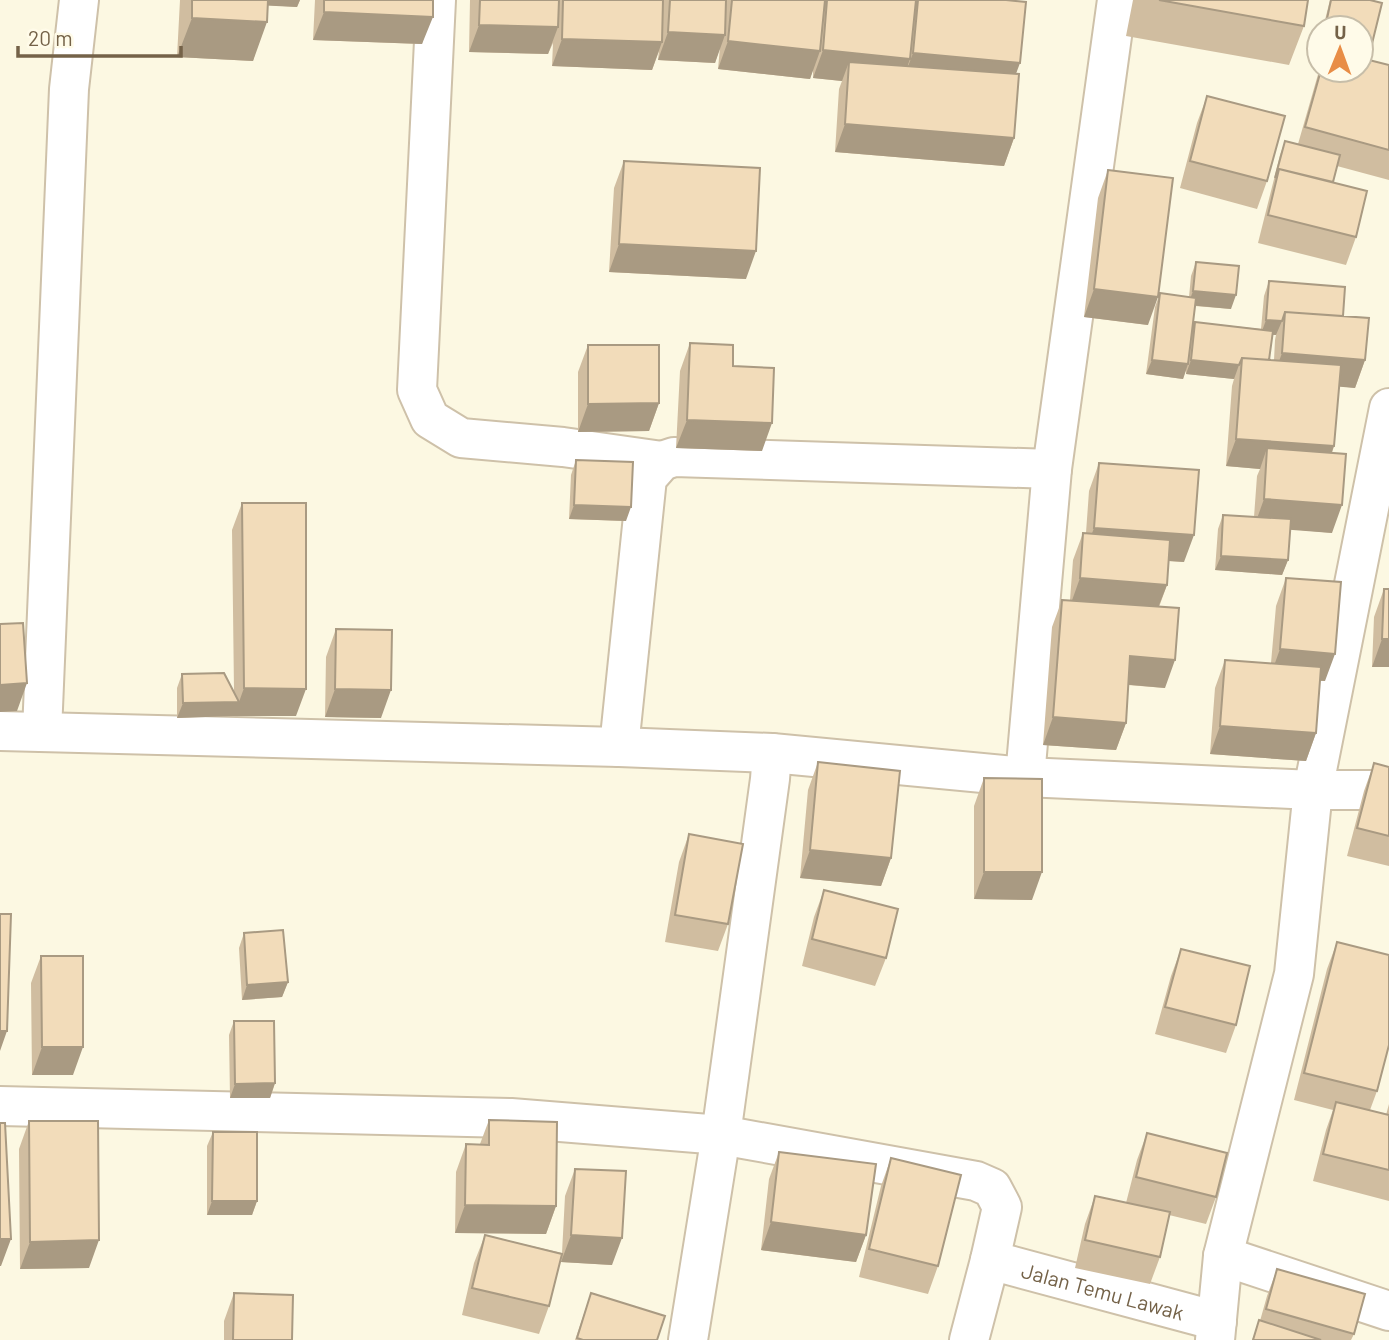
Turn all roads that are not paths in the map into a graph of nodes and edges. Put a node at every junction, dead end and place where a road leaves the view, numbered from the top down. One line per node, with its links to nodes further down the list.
1 (79, 0): 8 (street)
2 (436, 0): 5 (street)
3 (1109, 1): 6 (street)
4 (1389, 408): 12 (street)
5 (662, 461): 6 (street); 9 (street)
6 (1052, 468): 11 (street)
7 (0, 732): 8 (street)
8 (42, 732): 9 (street)
9 (619, 747): 10 (street)
10 (772, 753): 11 (street); 15 (street)
11 (1025, 776): 12 (street)
12 (1312, 790): 13 (street); 16 (street)
13 (1389, 790)
14 (0, 1106): 15 (street)
15 (721, 1135): 17 (street); 20 (street)
16 (1223, 1256): 18 (street); 19 (street)
17 (990, 1260): 19 (street, Jalan Temu Lawak); 21 (street)
18 (1389, 1311)
19 (1216, 1331)
20 (688, 1340)
21 (969, 1340)

